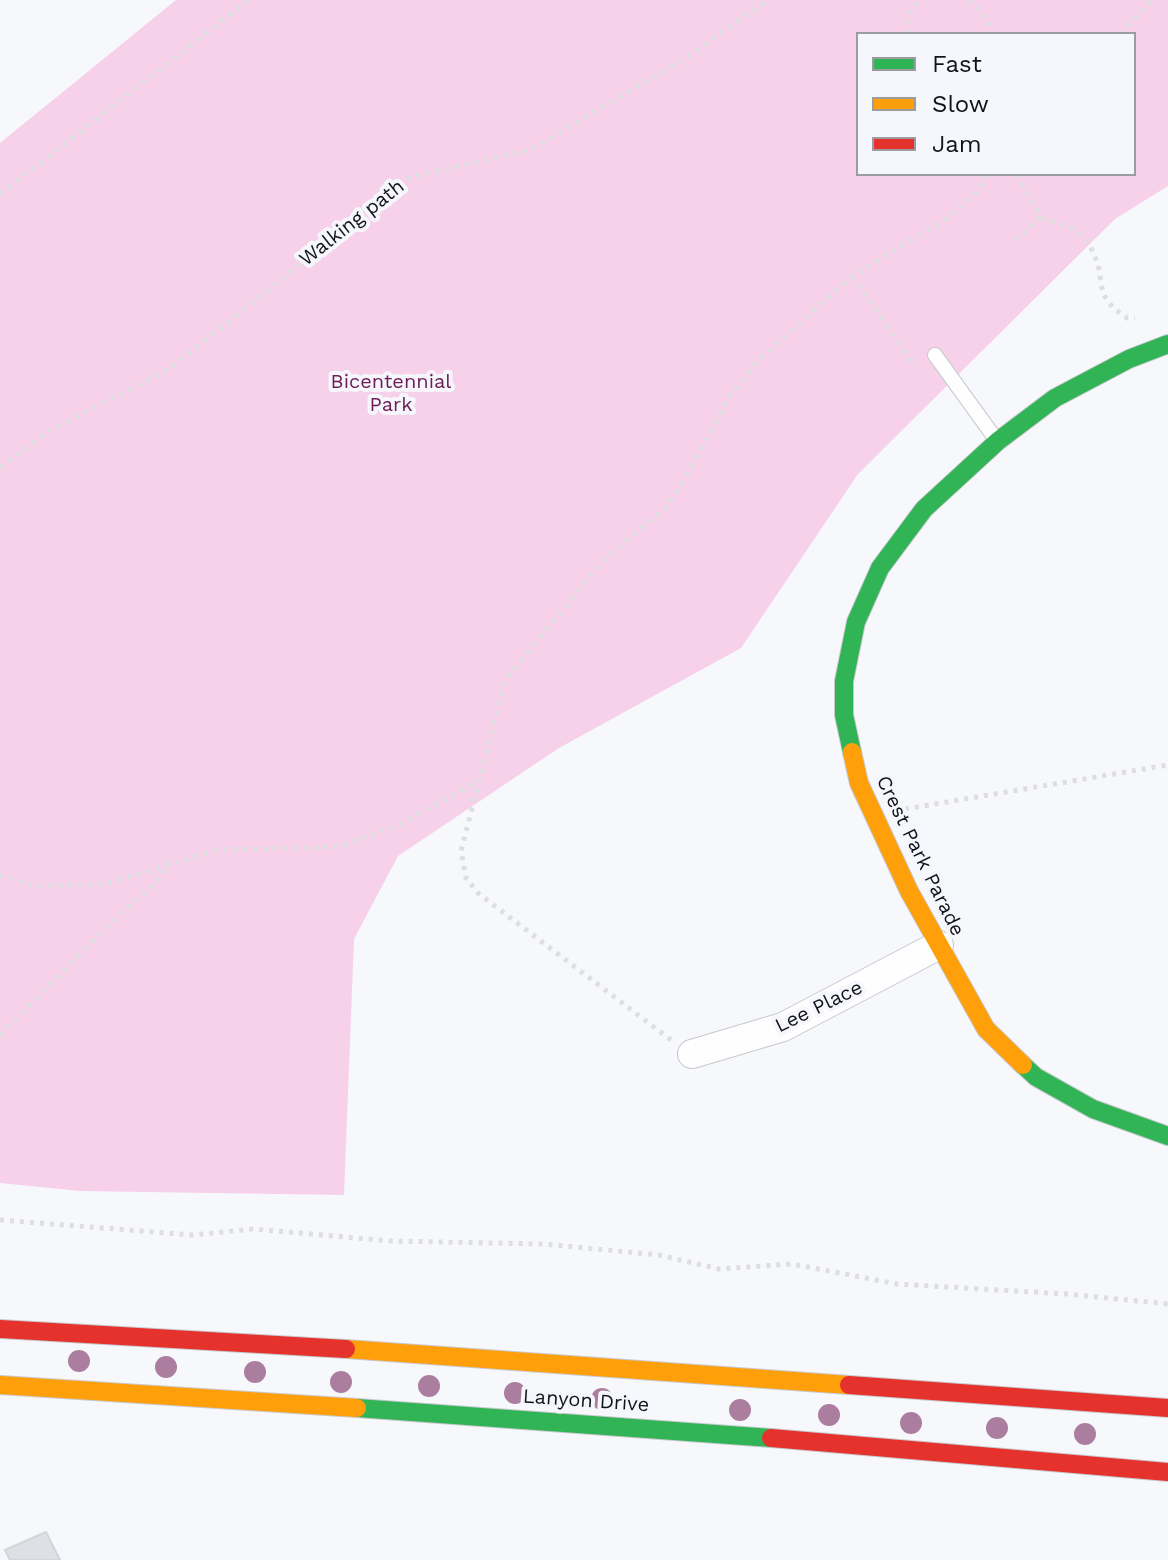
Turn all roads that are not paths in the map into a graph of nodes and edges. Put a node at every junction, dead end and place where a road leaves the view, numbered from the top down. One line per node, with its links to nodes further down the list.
1 (1168, 344): 3 (main road, Crest Park Parade)
2 (935, 355): 3 (lane)
3 (998, 441): 4 (main road, Crest Park Parade)
4 (939, 945): 5 (street, Lee Place); 6 (main road, Crest Park Parade)
5 (692, 1054)
6 (1168, 1136)
7 (0, 1329): 9 (main road, Lanyon Drive)
8 (0, 1385): 10 (main road, Lanyon Drive)
9 (1168, 1408)
10 (1168, 1472)

